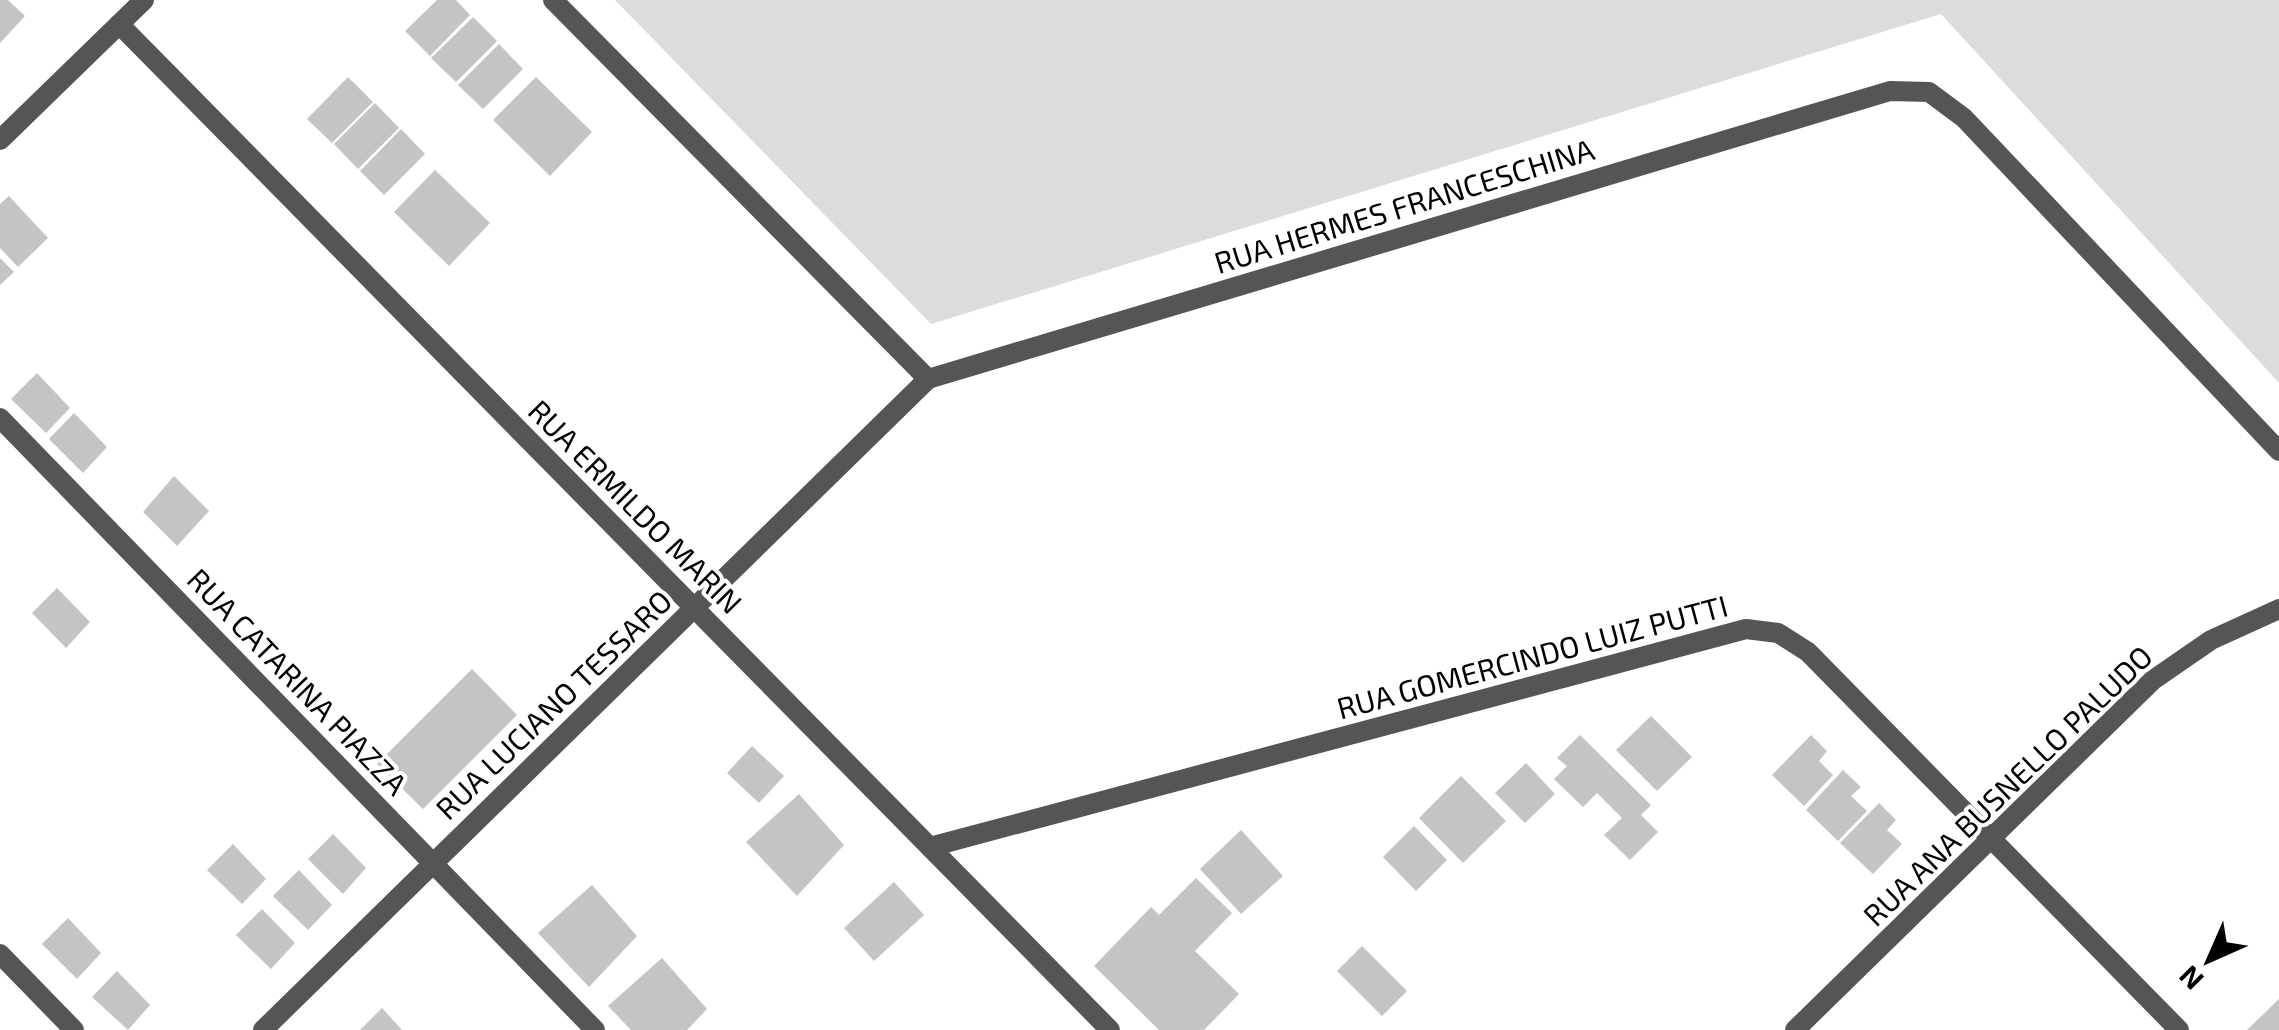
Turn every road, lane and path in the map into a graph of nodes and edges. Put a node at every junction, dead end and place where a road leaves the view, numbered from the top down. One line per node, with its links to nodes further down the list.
1 (144, 0): 3 (street)
2 (553, 0): 5 (street)
3 (119, 24): 4 (street); 8 (street, RUA ERMILDO MARIN)
4 (0, 140)
5 (928, 379): 7 (street, RUA HERMES FRANCESCHINA); 8 (street, RUA LUCIANO TESSARO)
6 (0, 418): 12 (street, RUA CATARINA PIAZZA)
7 (2279, 451)
8 (695, 608): 11 (street, RUA ERMILDO MARIN); 12 (street, RUA LUCIANO TESSARO)
9 (2279, 609): 10 (street, RUA ANA BUSNELLO PALUDO)
10 (1991, 839): 11 (street, RUA GOMERCINDO LUIZ PUTTI); 18 (street, RUA ANA BUSNELLO PALUDO); 19 (street, RUA GOMERCINDO LUIZ PUTTI)
11 (930, 848): 17 (street, RUA ERMILDO MARIN)
12 (433, 864): 15 (street, RUA LUCIANO TESSARO); 16 (street, RUA CATARINA PIAZZA)
13 (0, 954): 14 (street)
14 (74, 1030)
15 (264, 1030)
16 (594, 1030)
17 (1110, 1030)
18 (1795, 1030)
19 (2179, 1030)

